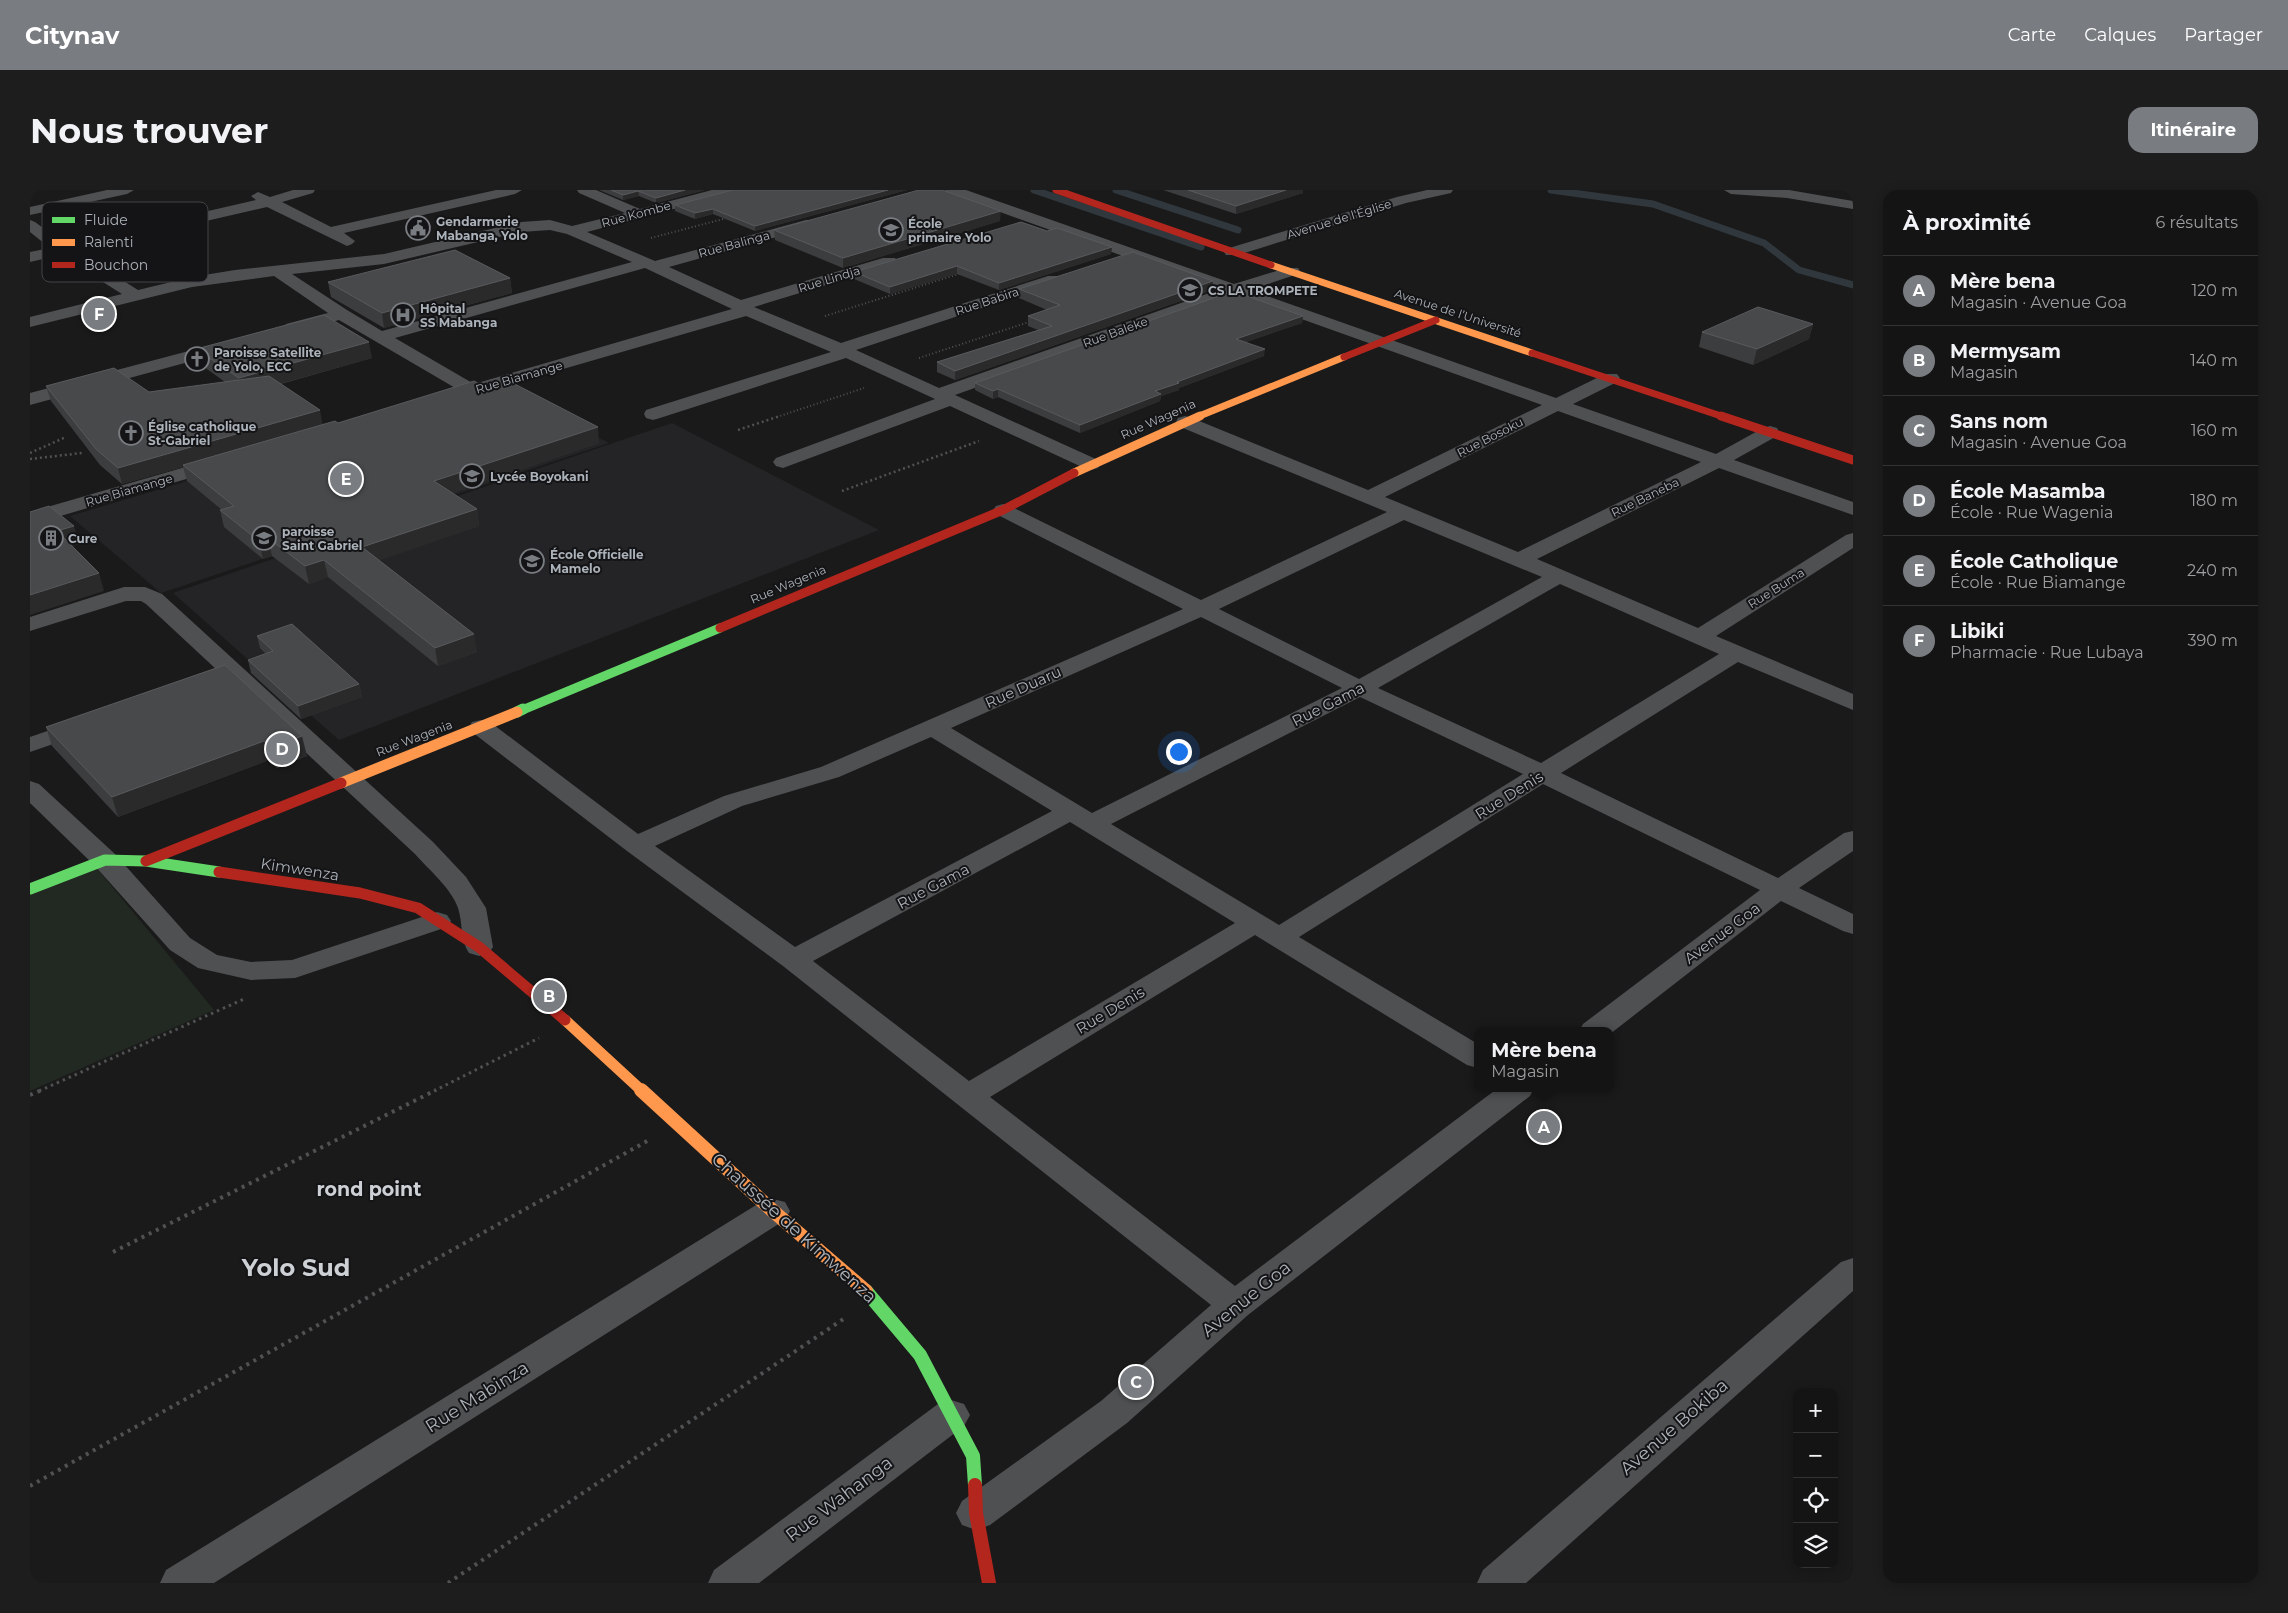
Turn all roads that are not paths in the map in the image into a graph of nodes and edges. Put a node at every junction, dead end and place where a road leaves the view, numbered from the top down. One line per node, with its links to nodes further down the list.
1 (127, 190): 15 (street)
2 (246, 190): 16 (street)
3 (308, 190): 16 (street)
4 (515, 190): 13 (street)
5 (584, 190): 18 (street)
6 (729, 190): 18 (street, Rue Kombe)
7 (952, 190): 20 (street)
8 (1056, 190): 27 (street, Avenue de l’Université)
9 (1376, 190): 14 (street)
10 (1446, 190): 14 (street, Avenue de l'Église)
11 (1731, 190): 12 (street)
12 (1739, 190): 17 (street)
13 (483, 193): 25 (street)
14 (1402, 200): 27 (street, Avenue de l'Église)
15 (72, 202)
16 (268, 202): 19 (street); 25 (street)
17 (1853, 205)
18 (638, 213): 24 (street, Rue Kombe)
19 (208, 216)
20 (1034, 218): 23 (street); 28 (street)
21 (826, 219): 32 (street, Rue Balinga)
22 (30, 225): 26 (street)
23 (1006, 226)
24 (572, 231): 30 (street); 32 (street)
25 (330, 232): 30 (street)
26 (42, 234)
27 (1232, 252): 34 (street, Avenue de l’Université)
28 (1134, 253): 31 (street); 39 (street)
29 (901, 258): 41 (street, Rue Lindja)
30 (384, 259): 33 (street)
31 (1106, 262)
32 (650, 265): 41 (street); 46 (street, Rue Balinga)
33 (278, 271): 36 (street); 42 (street)
34 (1292, 271): 39 (street, Rue Baleke); 43 (street, Avenue de l’Université)
35 (1068, 275): 49 (street, Rue Babira)
36 (208, 280)
37 (114, 282): 40 (street)
38 (198, 282): 40 (street)
39 (1236, 289): 48 (street); 52 (street, Rue Baleke)
40 (136, 296): 44 (street)
41 (744, 308): 49 (street); 51 (street, Rue Biamange)
42 (341, 314): 45 (street); 46 (street)
43 (1436, 320): 48 (street, Rue Wagenia); 50 (street, Avenue de l’Université)
44 (30, 322)
45 (275, 332)
46 (379, 337): 51 (street)
47 (247, 340): 53 (street)
48 (1386, 342): 55 (street); 57 (street, Rue Wagenia)
49 (843, 351): 52 (street); 56 (street, Rue Babira)
50 (1611, 378): 55 (street, Rue Bosoku); 58 (street, Avenue de l’Université)
51 (473, 391): 54 (street, Rue Biamange)
52 (945, 397): 61 (street, Rue Baleke); 63 (street)
53 (30, 399)
54 (436, 401)
55 (1555, 404): 62 (street); 64 (street, Rue Bosoku)
56 (653, 414)
57 (1185, 422): 63 (street, Rue Wagenia); 64 (street)
58 (1770, 432): 60 (street, Avenue de l’Université); 62 (street, Rue Baneba)
59 (241, 457): 68 (street, Rue Biamange)
60 (1853, 460)
61 (783, 462)
62 (1718, 462): 65 (street); 70 (street, Rue Baneba)
63 (1091, 464): 66 (street, Rue Wagenia)
64 (1369, 497): 67 (street)
65 (1853, 509)
66 (1002, 510): 72 (street); 81 (street, Rue Wagenia)
67 (1404, 512): 70 (street); 72 (street, Rue Duaru)
68 (30, 519)
69 (1853, 539): 74 (street, Rue Buma)
70 (1518, 560): 71 (street)
71 (1559, 576): 74 (street); 78 (street, Rue Gama)
72 (1201, 609): 78 (street); 82 (street, Rue Duaru)
73 (30, 624): 76 (street)
74 (1700, 636): 75 (street)
75 (1738, 652): 79 (street); 84 (street, Rue Denis)
76 (234, 672): 77 (street); 85 (street)
77 (206, 682)
78 (1360, 688): 84 (street); 87 (street, Rue Gama)
79 (1853, 703)
80 (104, 718): 83 (street)
81 (481, 727): 85 (street, Rue Wagenia); 89 (street)
82 (932, 727): 87 (street); 89 (street, Rue Duaru)
83 (30, 745)
84 (1543, 774): 93 (street); 96 (street, Rue Denis)
85 (350, 778): 91 (street, Rue Wagenia); 97 (street)
86 (30, 789): 90 (street)
87 (1081, 817): 96 (street); 98 (street, Rue Gama)
88 (1853, 839): 93 (street, Avenue Goa)
89 (636, 845): 98 (street)
90 (105, 860): 91 (street, Kimwenza); 92 (street); 94 (street)
91 (146, 860): 94 (street, Kimwenza)
92 (30, 889)
93 (1779, 889): 95 (street); 99 (street, Avenue Goa)
94 (437, 921): 97 (street, Kimwenza)
95 (1853, 925)
96 (1267, 930): 100 (street); 102 (street, Rue Denis)
97 (479, 947): 103 (street, Chaussée de Kimwenza)
98 (794, 960): 102 (street)
99 (1599, 1027)
100 (1474, 1056)
101 (1515, 1092): 105 (street, Avenue Goa)
102 (966, 1097): 105 (street)
103 (773, 1211): 106 (street, Chaussée de Kimwenza); 108 (street, Rue Mabinza)
104 (1853, 1271): 111 (street, Avenue Bokiba)
105 (1235, 1305): 107 (street, Avenue Goa)
106 (951, 1415): 107 (street, Chaussée de Kimwenza); 109 (street, Rue Wahanga)
107 (976, 1513): 110 (street, Chaussée de Kimwenza)
108 (180, 1583)
109 (728, 1583)
110 (989, 1583)
111 (1497, 1583)

